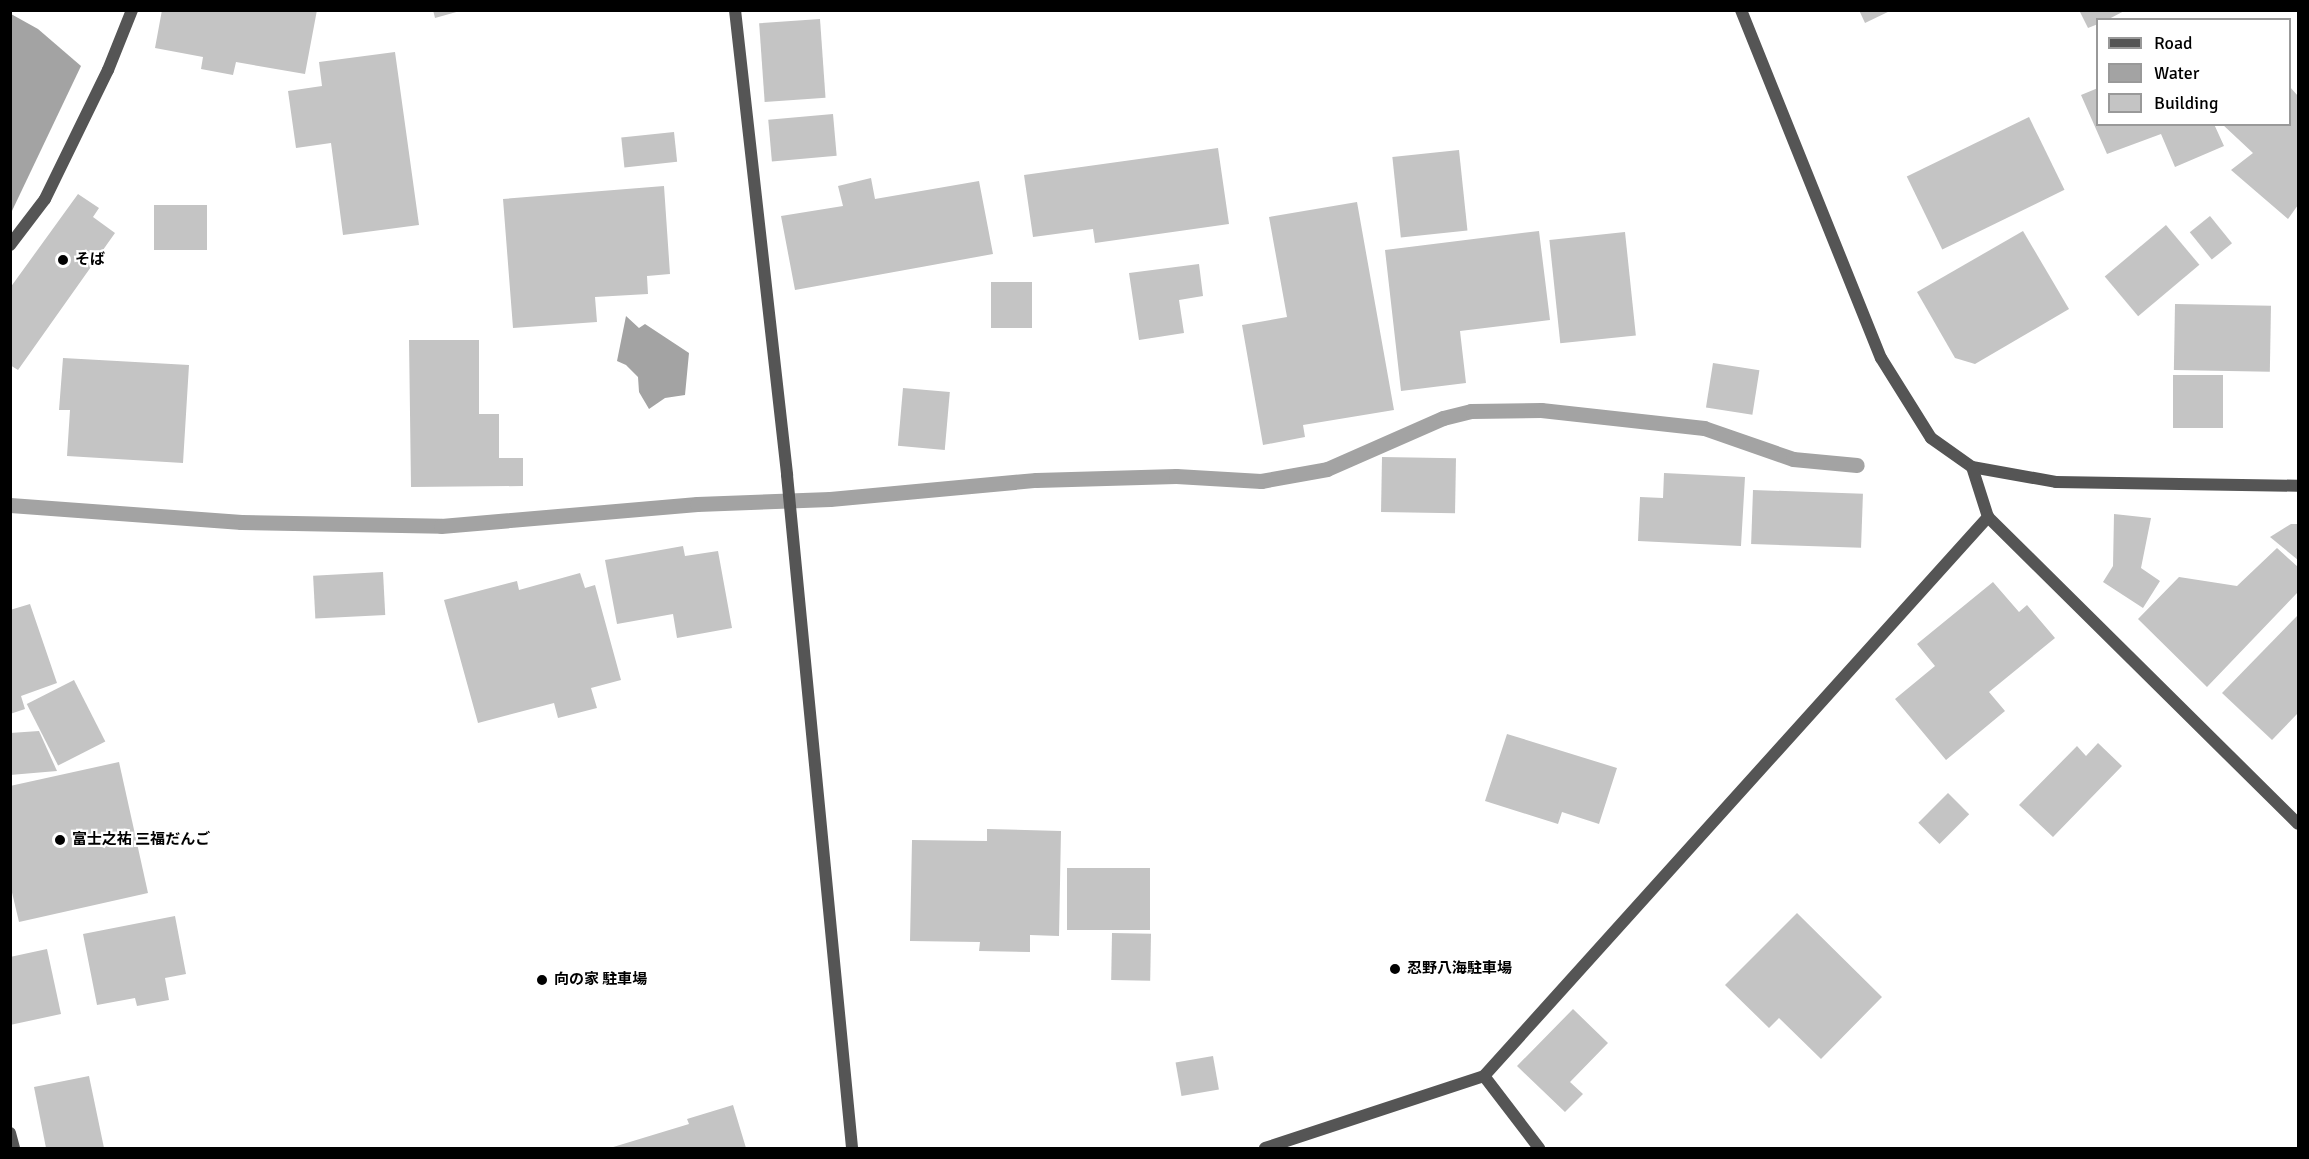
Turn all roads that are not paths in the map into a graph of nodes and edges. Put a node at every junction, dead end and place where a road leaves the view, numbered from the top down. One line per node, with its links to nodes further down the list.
1 (132, 10): 4 (street)
2 (735, 10): 12 (street)
3 (1741, 10): 5 (street)
4 (10, 245)
5 (1972, 467): 6 (street); 7 (street)
6 (2298, 486)
7 (1988, 517): 8 (street); 9 (street)
8 (2298, 824)
9 (1484, 1076): 13 (street); 14 (street)
10 (10, 1133): 11 (street)
11 (14, 1149)
12 (852, 1149)
13 (1265, 1149)
14 (1539, 1149)

